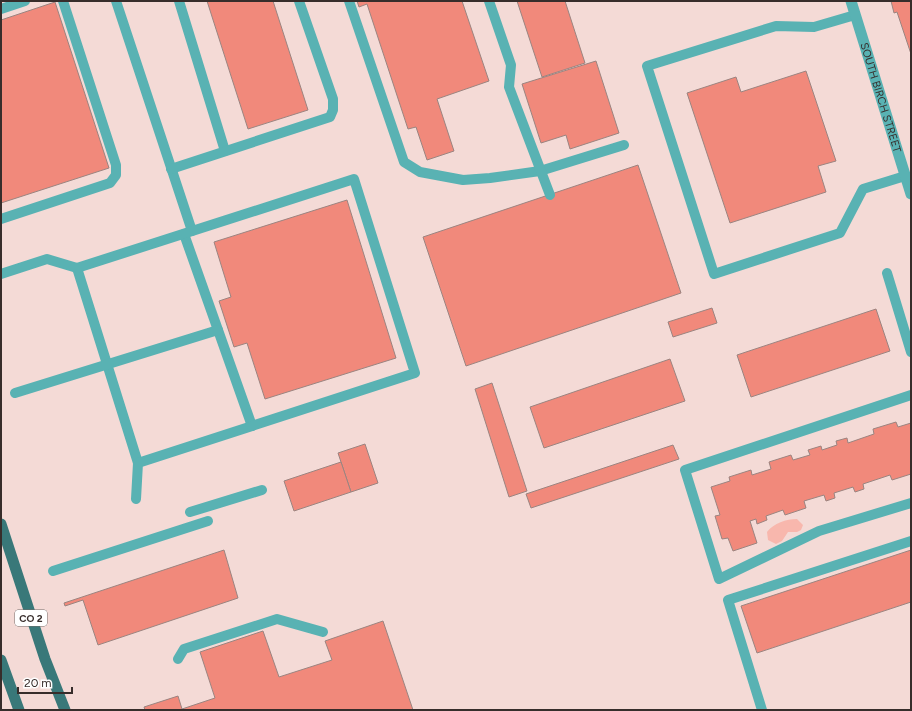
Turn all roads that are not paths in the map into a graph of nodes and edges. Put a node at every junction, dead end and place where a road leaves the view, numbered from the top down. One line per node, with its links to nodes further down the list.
1 (25, 1): 9 (lane)
2 (63, 1): 18 (lane)
3 (116, 1): 13 (lane)
4 (179, 1): 12 (lane)
5 (299, 1): 12 (lane)
6 (349, 1): 14 (lane)
7 (489, 1): 14 (lane)
8 (851, 1): 10 (street, SOUTH BIRCH STREET)
9 (1, 9)
10 (856, 15): 15 (street, SOUTH BIRCH STREET); 15 (lane)
11 (624, 145): 14 (lane)
12 (225, 151): 13 (lane)
13 (171, 170): 19 (lane)
14 (540, 171): 17 (lane)
15 (905, 176): 16 (street, SOUTH BIRCH STREET)
16 (911, 194)
17 (550, 195)
18 (1, 219)
19 (188, 232): 20 (lane); 23 (lane); 28 (lane)
20 (77, 268): 22 (lane); 25 (lane)
21 (887, 273): 24 (lane)
22 (1, 274)
23 (218, 330): 25 (lane); 28 (lane)
24 (911, 352)
25 (107, 364): 26 (lane); 29 (lane)
26 (15, 393)
27 (911, 395): 32 (lane)
28 (252, 426): 29 (lane)
29 (138, 463): 31 (lane)
30 (262, 490): 33 (lane)
31 (136, 498)
32 (911, 503)
33 (190, 512)
34 (208, 521): 37 (lane)
35 (1, 524): 42 (main road, CO 2)
36 (911, 541): 43 (lane)
37 (53, 571)
38 (323, 632): 39 (lane)
39 (178, 659)
40 (1, 660): 41 (main road)
41 (19, 710)
42 (65, 710)
43 (762, 710)

